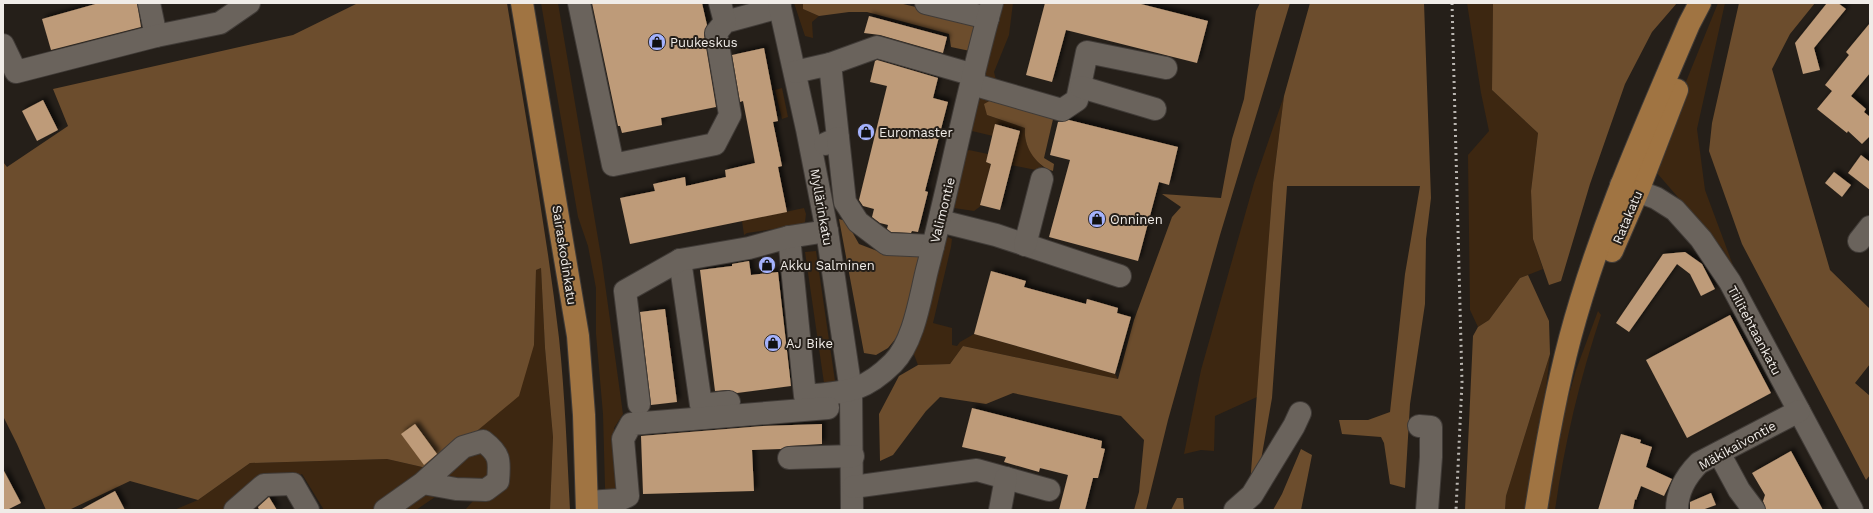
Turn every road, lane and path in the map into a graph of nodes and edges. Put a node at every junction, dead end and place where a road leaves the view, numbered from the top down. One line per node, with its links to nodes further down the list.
1 (149, 3): 12 (street)
2 (249, 3): 12 (street)
3 (522, 3): 44 (main road, Sairaskodinkatu)
4 (579, 3): 11 (street)
5 (926, 3): 9 (street)
6 (1700, 3): 23 (main road, Ratakatu)
7 (1710, 3): 23 (main road, Ratakatu)
8 (780, 5): 11 (street); 16 (street, Myllärinkatu)
9 (960, 7): 10 (street)
10 (990, 10): 17 (street, Valimontie)
11 (722, 12)
12 (156, 36): 13 (street)
13 (3, 45)
14 (830, 64): 16 (street); 17 (street); 20 (street)
15 (1166, 68): 18 (street)
16 (795, 72): 21 (street, Myllärinkatu)
17 (973, 80): 18 (street); 24 (street, Valimontie)
18 (1081, 88): 19 (street)
19 (1155, 109)
20 (838, 138): 21 (street); 28 (street)
21 (812, 151): 25 (street, Myllärinkatu)
22 (1042, 179): 27 (street)
23 (1630, 188): 34 (street, Tiilitehtaankatu); 52 (main road, Ratakatu)
24 (940, 221): 27 (street); 28 (street, Valimontie)
25 (827, 231): 26 (street); 32 (street, Myllärinkatu)
26 (789, 237): 29 (street); 31 (street)
27 (1025, 245): 30 (street)
28 (933, 246): 32 (street, Valimontie)
29 (680, 260): 31 (street); 33 (street)
30 (1120, 276)
31 (805, 396): 32 (street)
32 (851, 398): 38 (street, Myllärinkatu); 44 (street)
33 (639, 404)
34 (1799, 412): 37 (street, Mäkikaivontie); 55 (street, Tiilitehtaankatu)
35 (1300, 413): 50 (street)
36 (1419, 426): 51 (street)
37 (1719, 453): 53 (street, Mäkikaivontie); 54 (street)
38 (853, 456): 39 (street); 42 (street, Myllärinkatu)
39 (789, 458)
40 (1006, 478): 42 (street); 43 (street); 49 (street)
41 (423, 483): 45 (street)
42 (853, 487): 48 (street, Myllärinkatu)
43 (1049, 490)
44 (587, 506)
45 (387, 509)
46 (235, 510): 47 (street)
47 (308, 510)
48 (852, 510)
49 (1000, 510)
50 (1235, 510)
51 (1427, 510)
52 (1536, 510)
53 (1677, 510)
54 (1754, 510)
55 (1852, 510)

